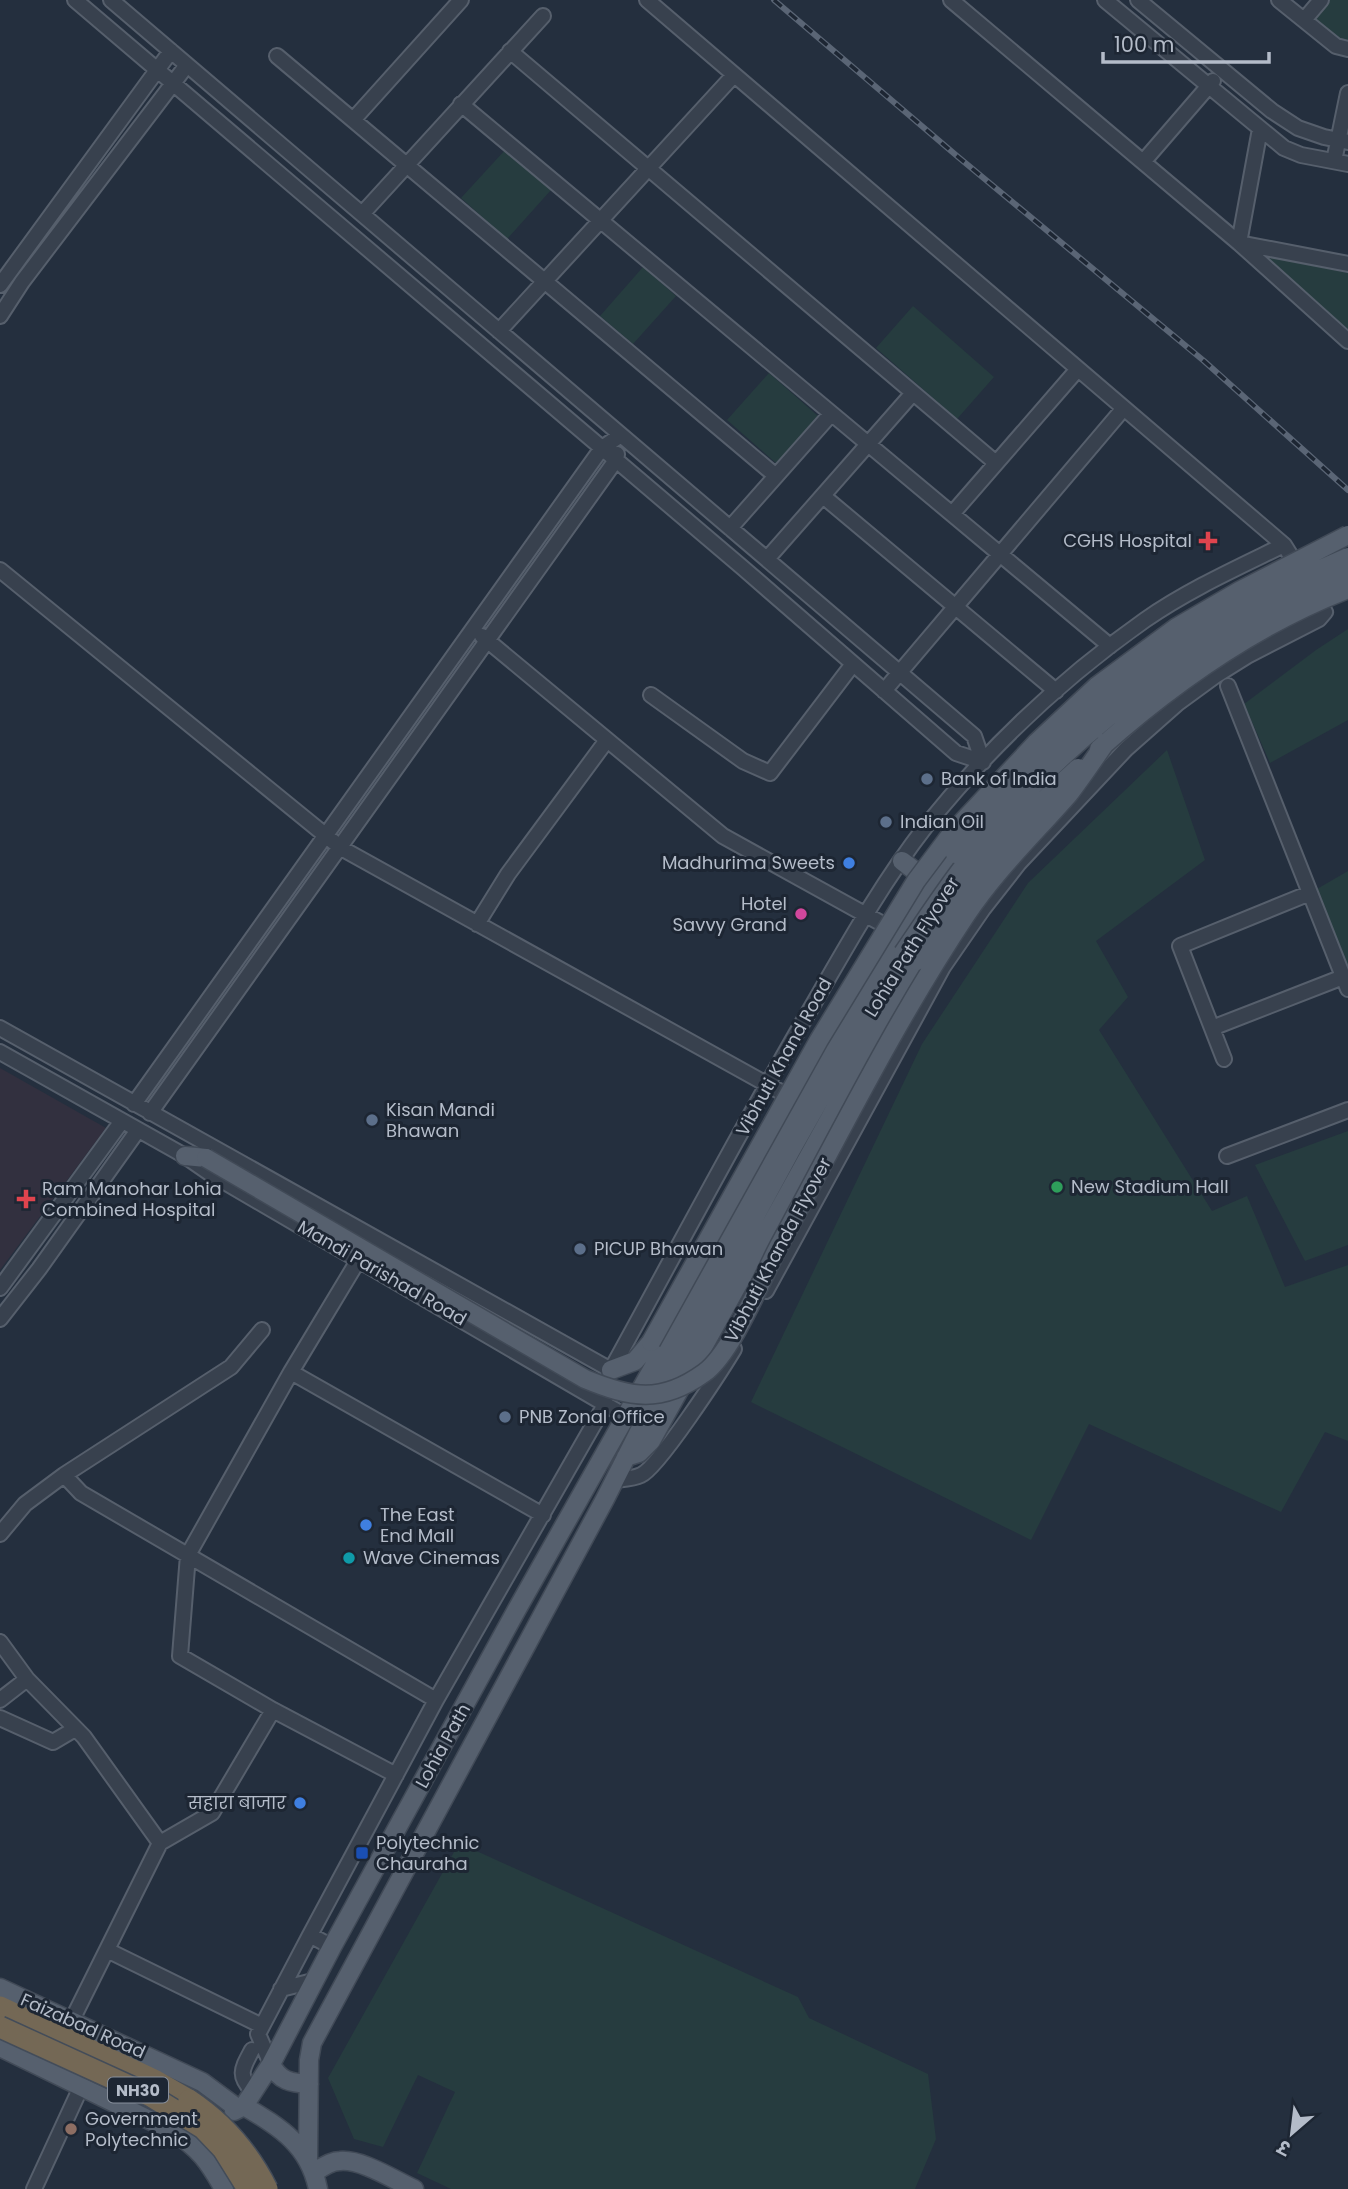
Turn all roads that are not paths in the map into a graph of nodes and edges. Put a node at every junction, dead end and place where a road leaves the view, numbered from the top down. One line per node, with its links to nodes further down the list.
1 (75, 0): 17 (street)
2 (110, 0): 13 (street)
3 (461, 0): 24 (street)
4 (647, 0): 19 (street)
5 (951, 0): 27 (street)
6 (1138, 0): 18 (street)
7 (1279, 0): 11 (street)
8 (1321, 0): 11 (street)
9 (1113, 2): 21 (street)
10 (543, 16): 14 (street)
11 (1304, 20): 12 (street)
12 (1348, 49)
13 (171, 51): 16 (street); 17 (street)
14 (510, 51): 23 (street); 30 (street)
15 (276, 56): 24 (street)
16 (187, 65): 20 (street); 31 (street)
17 (157, 70): 20 (street); 36 (street)
18 (1223, 70): 21 (street); 26 (street)
19 (734, 75): 30 (street); 40 (street)
20 (172, 83): 37 (street); 46 (street)
21 (1209, 87): 25 (street); 27 (street)
22 (1348, 93): 26 (street)
23 (461, 104): 29 (street); 32 (street)
24 (353, 120): 29 (street)
25 (1260, 129): 28 (street); 33 (street)
26 (1343, 141): 28 (street)
27 (1143, 162): 33 (street)
28 (1341, 163)
29 (406, 165): 31 (street); 35 (street)
30 (649, 169): 32 (street); 41 (street)
31 (362, 214): 38 (street)
32 (601, 221): 35 (street); 43 (street)
33 (1239, 243): 34 (street); 39 (street)
34 (1348, 264)
35 (545, 281): 38 (street); 49 (street)
36 (0, 285)
37 (0, 316)
38 (499, 331): 44 (street)
39 (1348, 341)
40 (1078, 369): 42 (street); 48 (street)
41 (913, 393): 45 (street); 48 (street)
42 (1124, 408): 54 (street); 55 (street)
43 (831, 414): 45 (street); 49 (street)
44 (621, 435): 46 (street); 47 (street); 52 (street)
45 (868, 444): 50 (street); 51 (street)
46 (602, 449): 47 (street); 62 (street)
47 (616, 460): 63 (street); 65 (street)
48 (996, 463): 51 (street)
49 (776, 475): 52 (street)
50 (823, 496): 57 (street); 61 (street)
51 (951, 514): 55 (street)
52 (730, 528): 57 (street)
53 (1348, 535): 104 (main road, Lohia Path Flyover, bridge)
54 (1284, 545): 64 (street, Vibhuti Khand Road); 111 (street)
55 (999, 554): 61 (street); 64 (street)
56 (1348, 557): 79 (main road, Lohia Path Flyover, bridge)
57 (767, 559): 66 (street)
58 (0, 570): 76 (street)
59 (1348, 572): 84 (main road, Lohia Path Flyover, bridge)
60 (1348, 589): 74 (main road, Lohia Path Flyover, bridge)
61 (956, 606): 66 (street); 70 (street)
62 (472, 629): 63 (street); 67 (street)
63 (488, 641): 72 (street); 73 (street)
64 (1110, 646): 70 (street, Vibhuti Khand Road)
65 (853, 664): 69 (street); 71 (street)
66 (900, 672): 69 (street); 75 (street)
67 (432, 686): 72 (street); 76 (street)
68 (1228, 686): 80 (street)
69 (884, 691): 75 (street)
70 (1056, 691): 75 (street, Vibhuti Khand Road)
71 (651, 695)
72 (434, 718): 77 (street)
73 (607, 740): 81 (street); 82 (street)
74 (1106, 743): 84 (main road, Lohia Path Flyover, bridge); 97 (main road, Vibhuti Khanda Flyover, bridge)
75 (983, 762): 78 (street, Vibhuti Khand Road)
76 (325, 835): 77 (street); 92 (street)
77 (341, 848): 82 (street); 94 (street)
78 (902, 861): 79 (main road); 81 (street, Vibhuti Khand Road)
79 (931, 883): 83 (main road, Lohia Path Flyover)
80 (1310, 893): 85 (street); 86 (street)
81 (864, 915): 83 (street); 90 (street, Vibhuti Khand Road)
82 (477, 924): 90 (street)
83 (898, 933): 91 (main road, Lohia Path Flyover)
84 (910, 957): 111 (main road, Lohia Path Flyover)
85 (1346, 983): 86 (street)
86 (1212, 1027): 89 (street)
87 (0, 1028): 92 (street)
88 (0, 1052): 95 (street, Mandi Parishad Road)
89 (1224, 1059)
90 (766, 1085): 91 (street); 104 (street, Vibhuti Khand Road)
91 (802, 1103): 107 (main road, Lohia Path Flyover)
92 (134, 1104): 94 (street)
93 (1348, 1110): 98 (street)
94 (150, 1113): 103 (street)
95 (122, 1121): 96 (street, Mandi Parishad Road); 100 (street)
96 (138, 1130): 97 (street, Mandi Parishad Road); 101 (street)
97 (185, 1156): 99 (street, Mandi Parishad Road)
98 (1227, 1156)
99 (359, 1259): 105 (street, Mandi Parishad Road); 106 (street)
100 (0, 1288)
101 (3, 1312)
102 (262, 1330): 110 (street)
103 (564, 1344): 104 (street); 105 (street)
104 (611, 1370)
105 (548, 1371): 108 (street, Mandi Parishad Road)
106 (291, 1372): 113 (street); 115 (street)
107 (643, 1387): 109 (main road, Lohia Path)
108 (606, 1403): 109 (street, Mandi Parishad Road); 113 (street)
109 (627, 1417): 126 (main road, Lohia Path)
110 (64, 1475): 114 (street); 115 (street)
111 (614, 1479): 112 (main road, Lohia Path Flyover)
112 (605, 1499): 140 (main road, Lohia Path)
113 (543, 1515): 119 (street)
114 (0, 1534)
115 (188, 1555): 119 (street); 120 (street)
116 (0, 1642): 117 (street)
117 (27, 1679): 118 (street); 122 (street)
118 (0, 1700)
119 (436, 1700): 123 (street)
120 (273, 1710): 123 (street); 124 (street)
121 (0, 1718): 122 (street)
122 (75, 1729): 124 (street)
123 (396, 1775): 125 (street)
124 (160, 1843): 127 (street)
125 (310, 1935): 126 (street); 128 (street)
126 (332, 1947): 129 (main road, Lohia Path)
127 (107, 1950): 133 (street); 134 (street)
128 (292, 1969): 129 (street); 131 (street)
129 (313, 1981): 131 (street); 138 (main road, Lohia Path)
130 (0, 1988): 133 (main road, Faizabad Road)
131 (281, 1989): 134 (street)
132 (0, 2007): 149 (highway, NH30, bridge)
133 (71, 2021): 139 (main road, Faizabad Road)
134 (262, 2026): 138 (street)
135 (0, 2027): 148 (highway, NH30, bridge)
136 (0, 2047): 141 (main road)
137 (252, 2050): 142 (street)
138 (271, 2064): 140 (main road); 142 (main road, Lohia Path)
139 (204, 2082): 142 (main road, Faizabad Road); 143 (main road)
140 (309, 2084): 145 (main road, Lohia Path)
141 (81, 2087): 143 (main road); 146 (street)
142 (245, 2102): 144 (main road); 145 (main road)
143 (168, 2129): 144 (main road)
144 (196, 2147): 147 (main road)
145 (314, 2173): 150 (main road)
146 (34, 2189)
147 (225, 2189)
148 (248, 2189)
149 (267, 2189)
150 (414, 2189)

